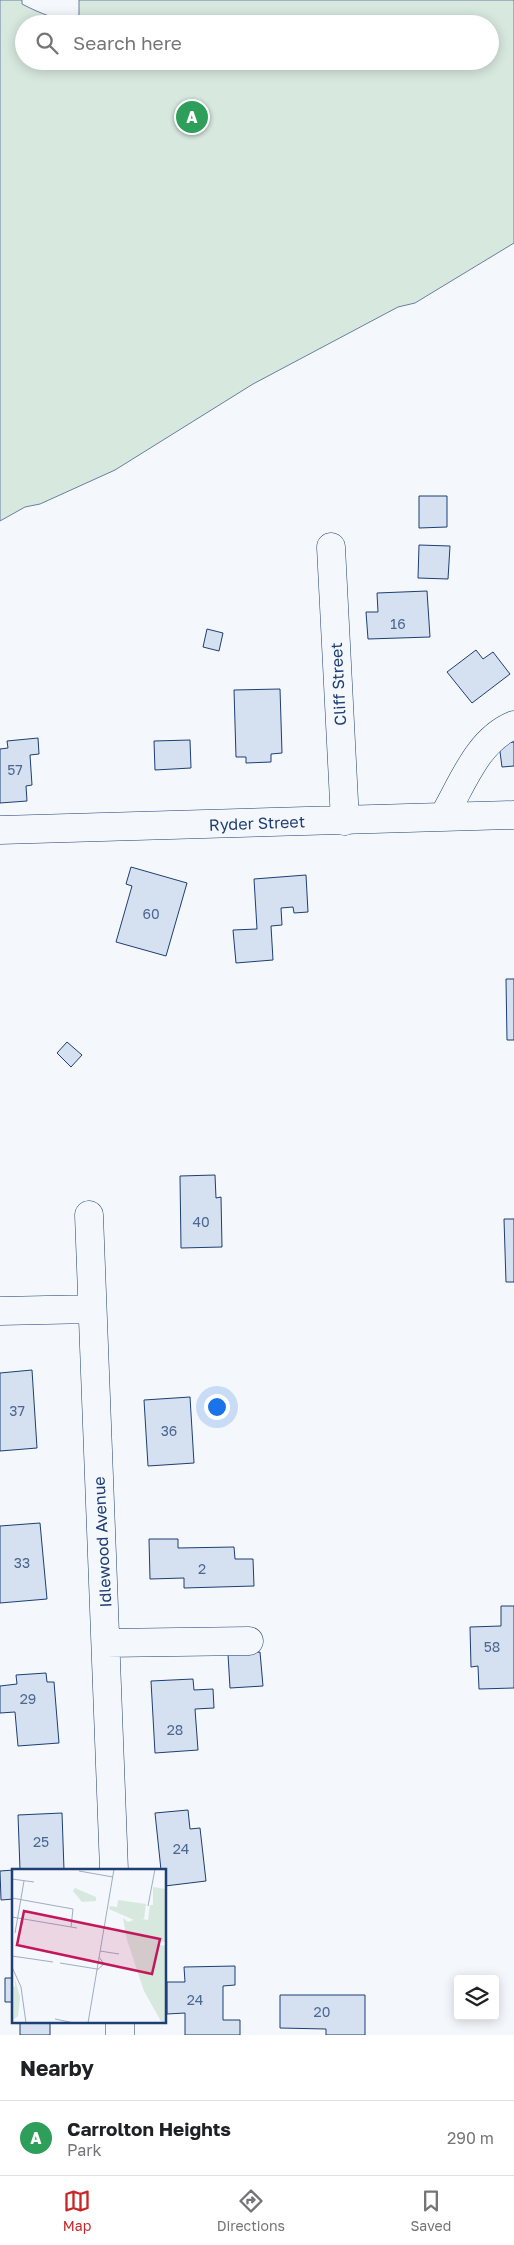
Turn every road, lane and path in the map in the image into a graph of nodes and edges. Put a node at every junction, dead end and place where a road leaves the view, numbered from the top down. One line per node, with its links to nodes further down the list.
1 (331, 547): 5 (street, Cliff Street)
2 (514, 726): 4 (street)
3 (514, 815): 4 (street, Ryder Street)
4 (443, 817): 5 (street, Ryder Street)
5 (345, 821): 6 (street, Ryder Street)
6 (0, 830)
7 (89, 1215): 8 (street, Idlewood Avenue)
8 (92, 1309): 9 (street); 11 (street, Idlewood Avenue)
9 (0, 1311)
10 (249, 1641): 11 (street)
11 (106, 1643): 12 (street, Idlewood Avenue)
12 (114, 1869)
13 (120, 2022): 14 (street)
14 (120, 2035)

